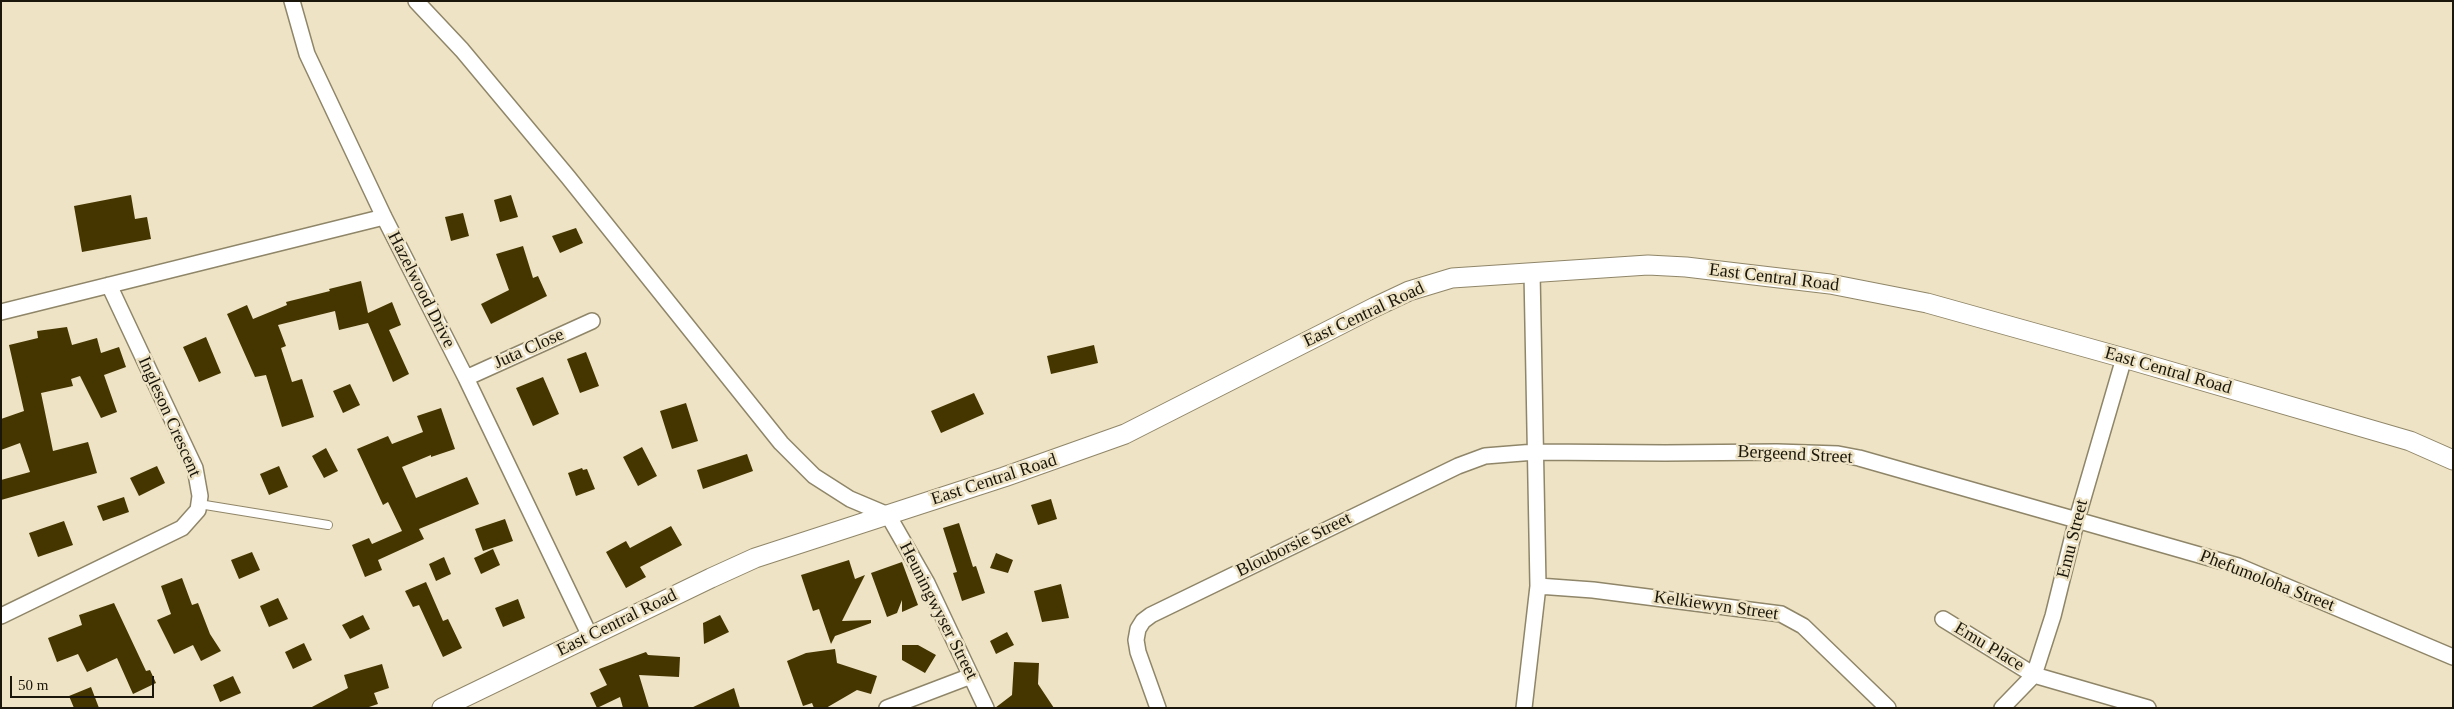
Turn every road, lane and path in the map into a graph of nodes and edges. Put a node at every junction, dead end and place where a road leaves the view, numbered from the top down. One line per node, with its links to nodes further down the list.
1 (292, 1): 3 (street)
2 (416, 1): 13 (street)
3 (384, 218): 5 (street, Hazelwood Drive); 9 (street, Hazelwood Drive)
4 (1532, 272): 8 (street, East Central Road); 10 (street); 13 (street, East Central Road)
5 (109, 285): 6 (street, Hazelwood Drive); 12 (street, Ingleson Crescent)
6 (1, 312)
7 (592, 321): 9 (street, Juta Close)
8 (2124, 358): 11 (street, East Central Road); 14 (street, Emu Street)
9 (466, 378): 19 (street, Hazelwood Drive)
10 (1535, 452): 14 (street, Bergeend Street); 16 (street); 26 (street, Blouborsie Street)
11 (2453, 460)
12 (199, 504): 15 (lane); 17 (street)
13 (888, 515): 19 (street, East Central Road); 22 (street, Heuningwyser Street)
14 (2077, 519): 20 (street, Phefumoloha Street); 21 (street, Emu Street)
15 (328, 524)
16 (1538, 586): 27 (street); 28 (street, Kelkiewyn Street)
17 (1, 616)
18 (1943, 619): 21 (street, Emu Place)
19 (590, 636): 23 (street, East Central Road)
20 (2453, 657)
21 (2034, 675): 29 (street, Emu Street); 30 (street, Emu Place)
22 (971, 676): 24 (street); 25 (street, Heuningwyser Street)
23 (442, 708)
24 (887, 708)
25 (986, 708)
26 (1158, 708)
27 (1524, 708)
28 (1888, 708)
29 (2002, 708)
30 (2148, 708)

